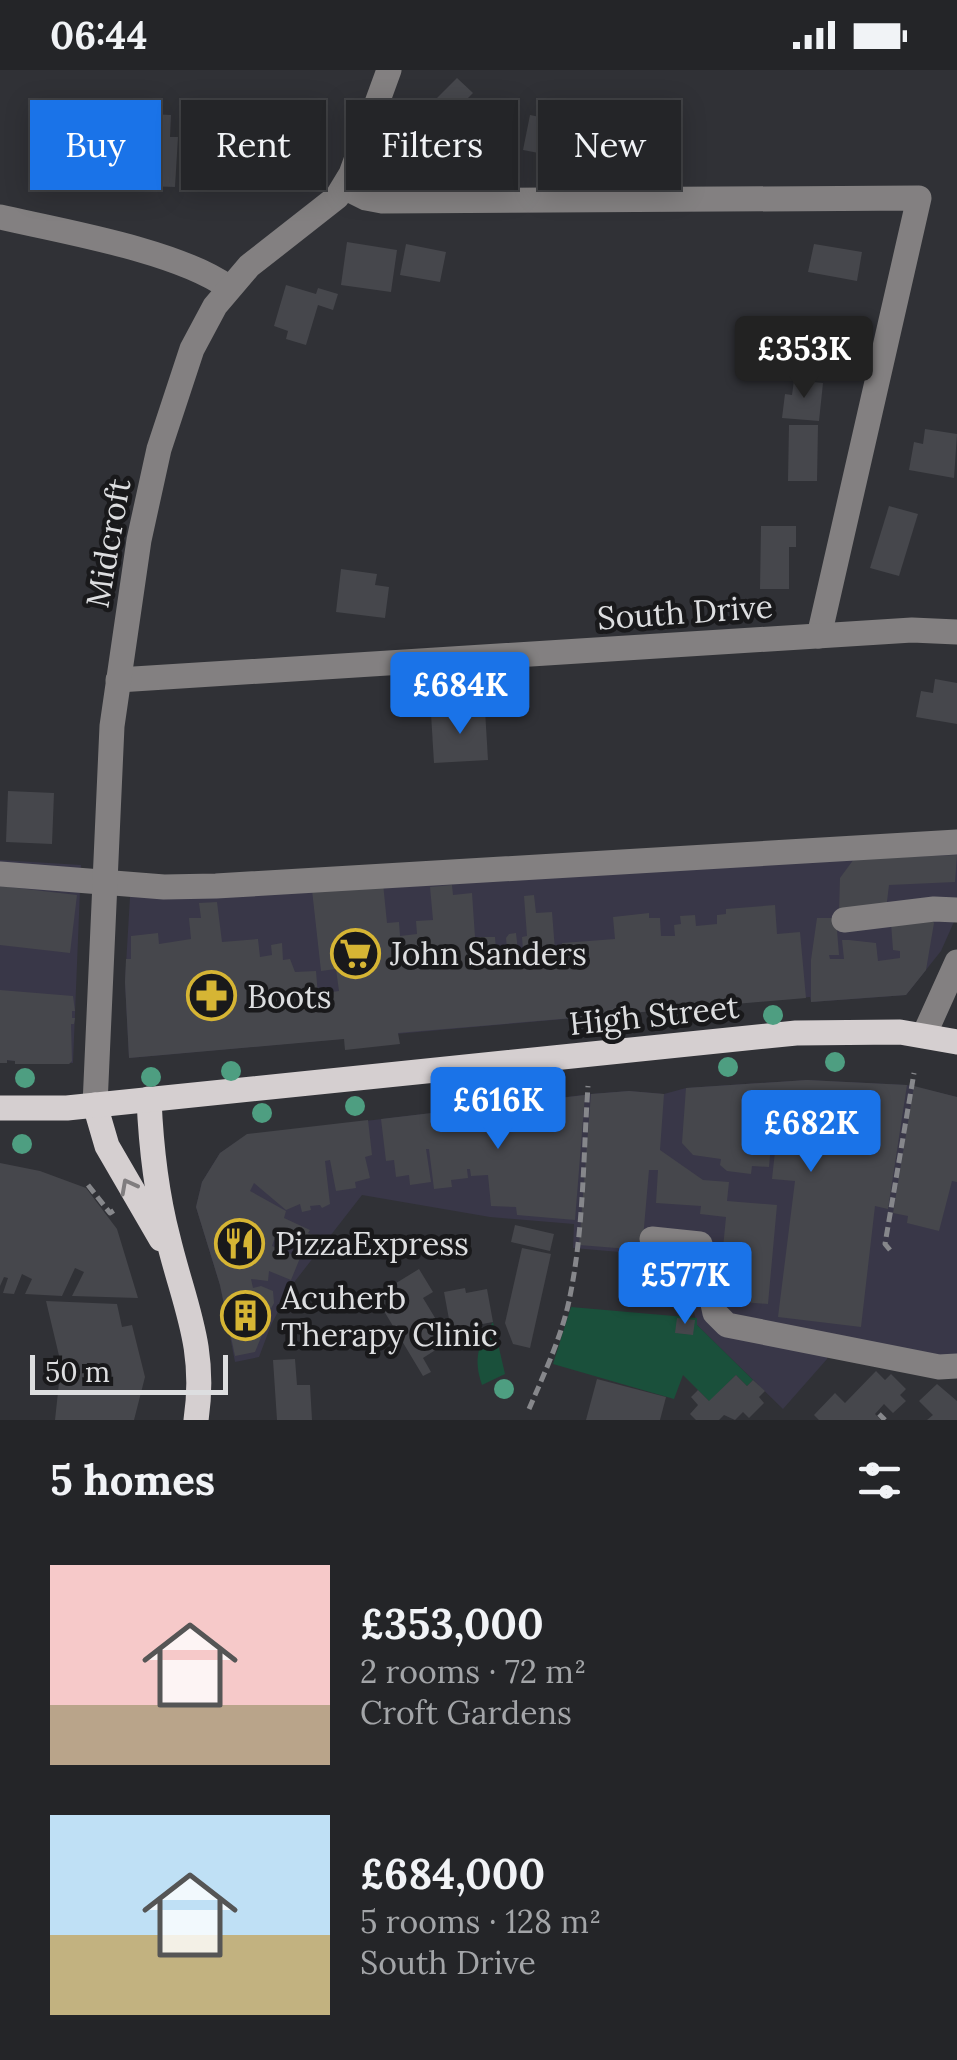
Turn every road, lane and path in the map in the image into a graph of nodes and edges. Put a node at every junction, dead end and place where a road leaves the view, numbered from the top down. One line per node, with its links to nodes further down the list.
1 (389, 70): 2 (street, Midcroft)
2 (344, 187): 4 (street, Midcroft); 6 (street)
3 (0, 217): 4 (street)
4 (228, 288): 7 (street, Midcroft)
5 (957, 632): 6 (street, South Drive)
6 (820, 636): 7 (street, South Drive)
7 (118, 680): 10 (street, Midcroft)
8 (957, 842): 10 (street)
9 (0, 874): 10 (street)
10 (105, 883): 19 (street, Midcroft)
11 (957, 910): 12 (street)
12 (844, 920)
13 (957, 962): 14 (street)
14 (924, 1035): 15 (main road, High Street); 18 (main road, High Street)
15 (957, 1042)
16 (914, 1073): 24 (path)
17 (588, 1086): 27 (path)
18 (149, 1099): 19 (main road, High Street); 25 (main road)
19 (95, 1105): 20 (main road, High Street); 25 (main road, one-way to 19)
20 (0, 1108)
21 (88, 1185): 22 (path)
22 (118, 1207)
23 (652, 1239): 26 (street)
24 (890, 1250)
25 (174, 1260): 29 (main road)
26 (957, 1366)
27 (529, 1408)
28 (879, 1414): 30 (path)
29 (196, 1420)
30 (885, 1420)

